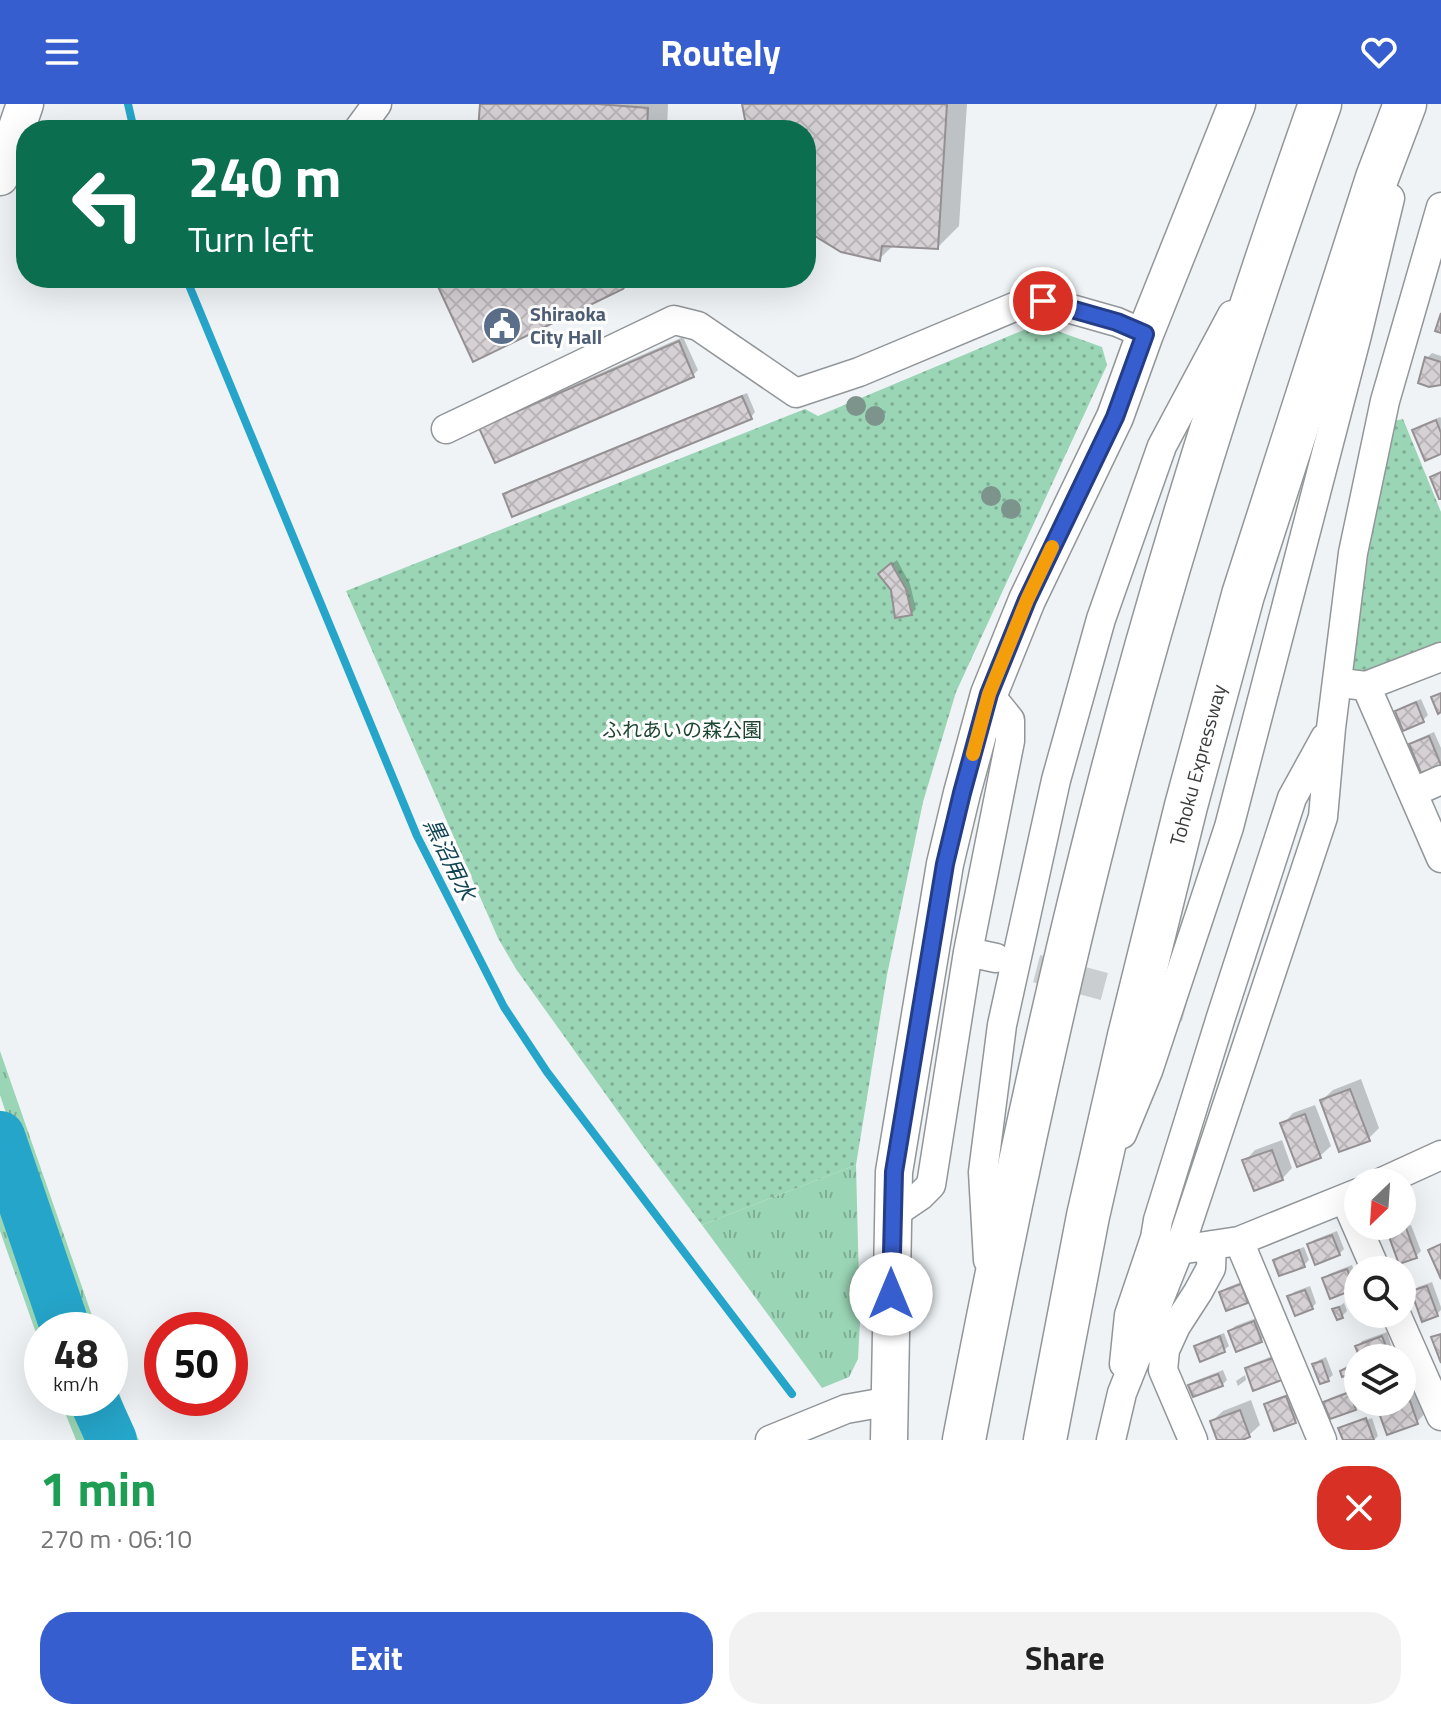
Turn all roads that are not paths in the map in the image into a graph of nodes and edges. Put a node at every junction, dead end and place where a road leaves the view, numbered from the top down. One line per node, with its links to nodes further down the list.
1 (1237, 104): 8 (main road)
2 (1320, 104): 32 (highway)
3 (1405, 104): 24 (highway, Tohoku Expressway)
4 (1412, 104): 24 (street)
5 (16, 130): 6 (main road)
6 (0, 177)
7 (1441, 207): 11 (street)
8 (1145, 334): 9 (street); 13 (main road)
9 (446, 429)
10 (1441, 657): 12 (street)
11 (1337, 682): 12 (street); 14 (street)
12 (1366, 686): 16 (street)
13 (989, 694): 18 (street); 23 (main road)
14 (1331, 728): 26 (street); 26 (street)
15 (1441, 780): 16 (street)
16 (1414, 792): 17 (street)
17 (1441, 858)
18 (968, 952): 19 (street); 23 (street)
19 (996, 958)
20 (1441, 1155): 21 (street)
21 (1413, 1168)
22 (1344, 1199): 25 (street)
23 (892, 1215): 28 (main road)
24 (1088, 1216): 33 (highway, Tohoku Expressway)
25 (1225, 1243): 26 (street); 35 (street); 36 (street)
26 (1167, 1244): 34 (street)
27 (1402, 1328): 29 (street)
28 (891, 1401): 30 (street); 31 (main road)
29 (1441, 1416)
30 (770, 1440)
31 (889, 1440)
32 (964, 1440)
33 (1045, 1440)
34 (1111, 1440)
35 (1193, 1440)
36 (1322, 1440)

